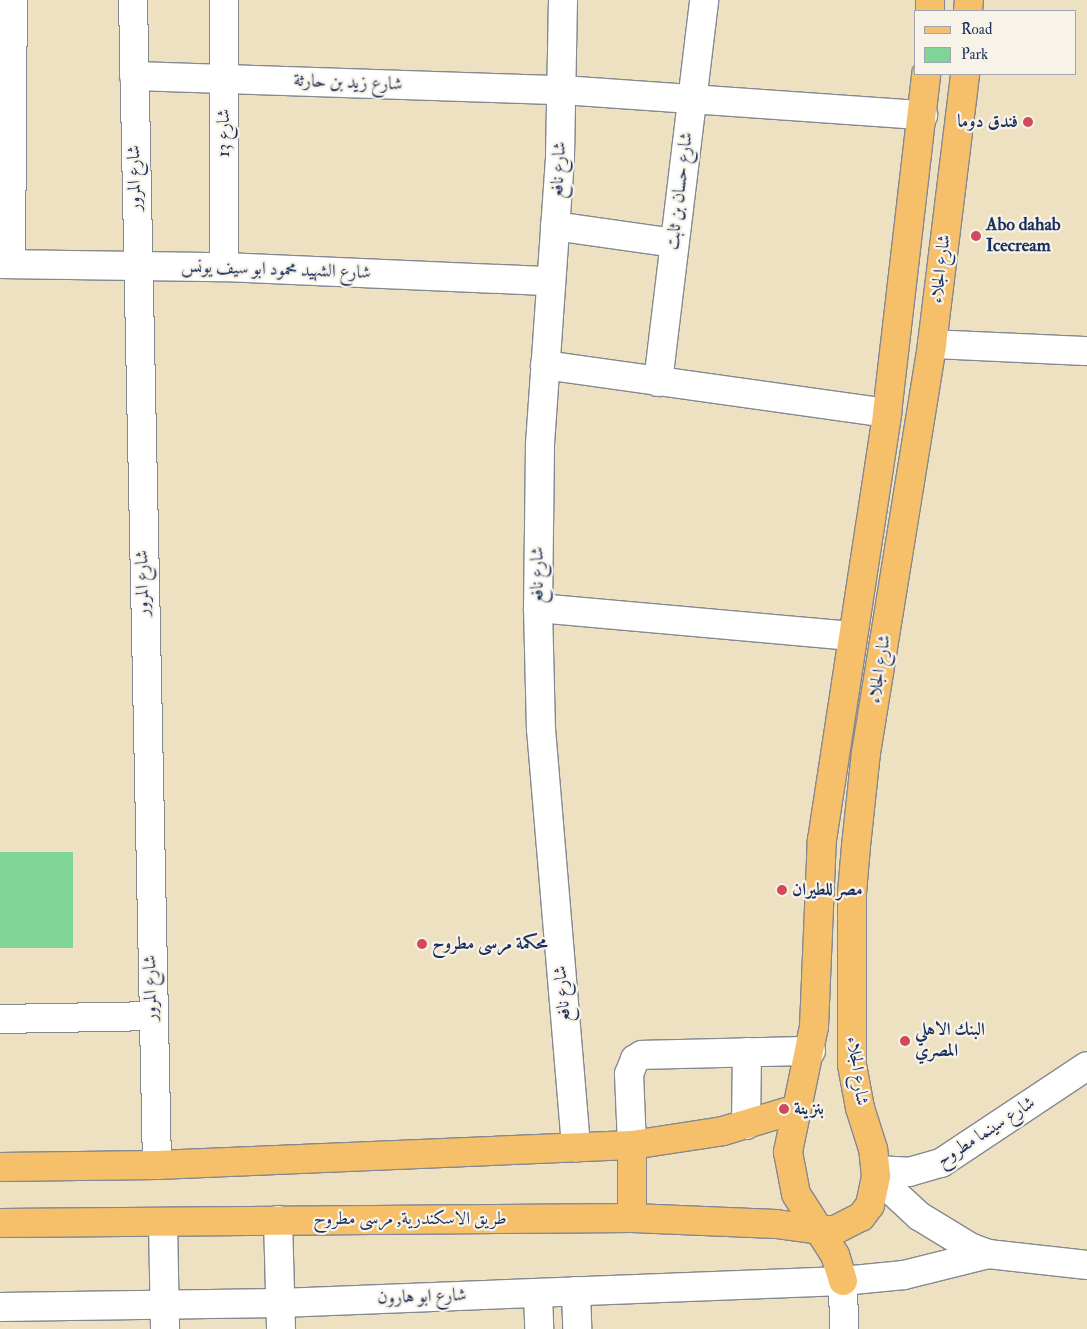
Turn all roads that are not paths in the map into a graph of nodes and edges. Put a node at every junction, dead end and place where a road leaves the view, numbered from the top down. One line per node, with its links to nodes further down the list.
1 (14, 0): 8 (street)
2 (133, 0): 9 (street, شارع المرور)
3 (224, 0): 10 (street, شارع 13)
4 (563, 0): 11 (street, شارع نافع)
5 (704, 0): 12 (street, شارع حسان بن ثابت)
6 (926, 75): 13 (main road, شارع الجلاء)
7 (965, 75): 20 (main road, شارع الجلاء)
8 (6, 76): 16 (street)
9 (134, 76): 10 (street, شارع زيد بن حارثة); 17 (street, شارع المرور)
10 (224, 80): 11 (street, شارع زيد بن حارثة); 18 (street, شارع 13)
11 (562, 90): 12 (street, شارع زيد بن حارثة); 14 (street, شارع نافع)
12 (691, 100): 13 (street, شارع زيد بن حارثة); 15 (street, شارع حسان بن ثابت)
13 (923, 115): 24 (main road, شارع الجلاء)
14 (555, 226): 15 (street); 19 (street, شارع نافع)
15 (674, 243): 23 (street, شارع حسان بن ثابت)
16 (5, 264): 17 (street, شارع الشهيد محمود ابو سيف يونس)
17 (137, 266): 18 (street, شارع الشهيد محمود ابو سيف يونس); 27 (street, شارع المرور)
18 (224, 267): 19 (street, شارع الشهيد محمود ابو سيف يونس)
19 (551, 281): 22 (street, شارع نافع)
20 (932, 344): 21 (street); 38 (main road, شارع الجلاء)
21 (1087, 351)
22 (545, 365): 23 (street); 25 (street, شارع نافع)
23 (658, 382): 24 (street)
24 (887, 413): 26 (main road, شارع الجلاء)
25 (538, 608): 26 (street); 35 (street, شارع نافع)
26 (852, 636): 29 (main road, شارع الجلاء)
27 (151, 1016): 28 (street); 36 (street, شارع المرور)
28 (0, 1019)
29 (811, 1051): 30 (street); 32 (main road, شارع الجلاء)
30 (747, 1052): 33 (street); 34 (street)
31 (1087, 1066): 38 (street, شارع سينما مطروح)
32 (796, 1109): 33 (main road); 43 (main road, شارع الجلاء)
33 (746, 1125): 34 (main road)
34 (632, 1145): 35 (main road); 39 (main road)
35 (576, 1148): 36 (main road)
36 (157, 1165): 37 (main road)
37 (0, 1167)
38 (876, 1173): 43 (main road, شارع الجلاء); 44 (street)
39 (632, 1218): 40 (main road, طريق الاسكندرية, مرسى مطروح); 43 (main road, طريق الاسكندرية, مرسى مطروح)
40 (278, 1220): 41 (main road, طريق الاسكندرية, مرسى مطروح); 50 (street)
41 (163, 1222): 42 (main road, طريق الاسكندرية, مرسى مطروح); 51 (street)
42 (0, 1223)
43 (820, 1230): 46 (main road, شارع الجلاء)
44 (988, 1254): 45 (street); 46 (street, شارع ابو هارون)
45 (1087, 1266)
46 (843, 1281): 47 (street, شارع ابو هارون); 54 (street)
47 (576, 1291): 48 (street, شارع ابو هارون); 53 (street)
48 (538, 1293): 50 (street, شارع ابو هارون); 52 (street)
49 (0, 1307): 51 (street, شارع ابو هارون)
50 (281, 1316): 51 (street, شارع ابو هارون)
51 (165, 1317)
52 (539, 1329)
53 (577, 1329)
54 (844, 1329)

